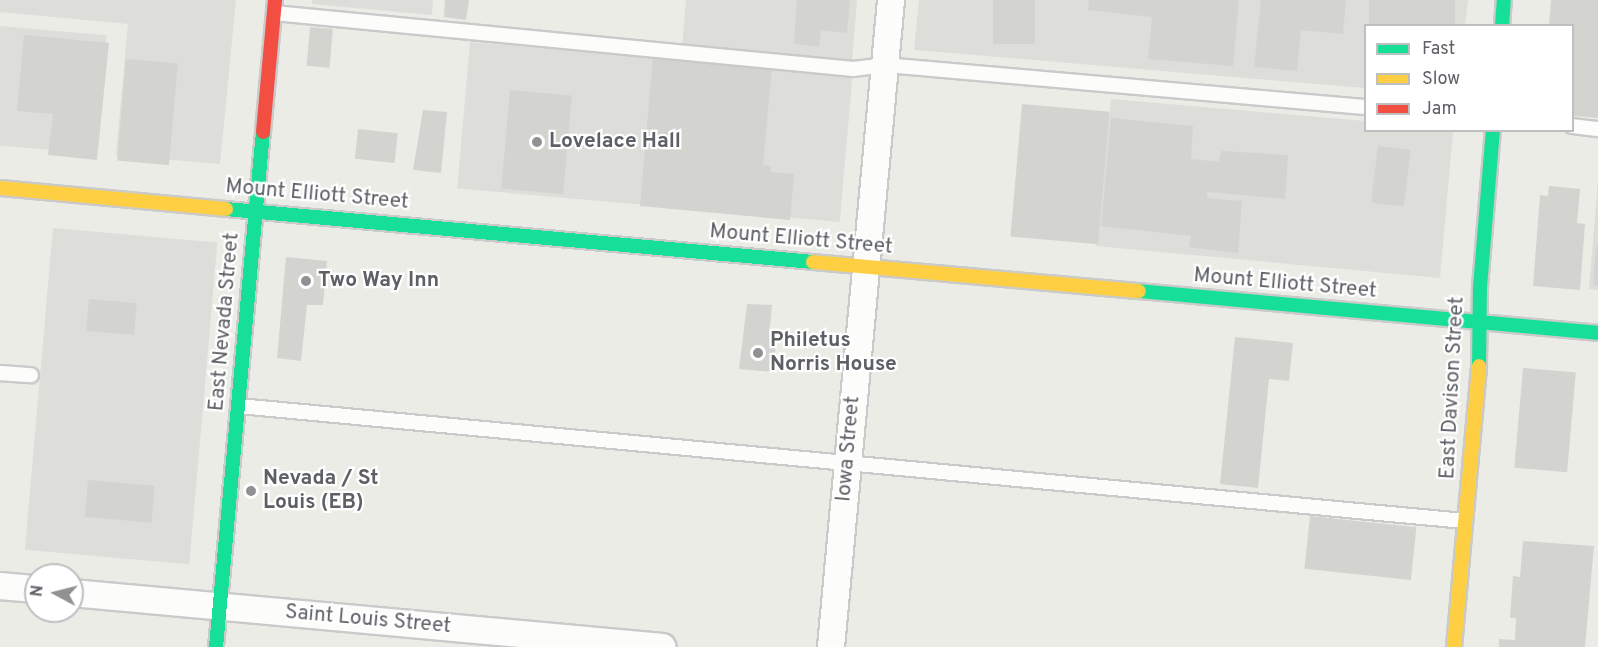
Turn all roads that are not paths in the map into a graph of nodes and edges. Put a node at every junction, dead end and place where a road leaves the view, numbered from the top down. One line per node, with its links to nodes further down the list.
1 (891, 0): 5 (street, Iowa Street)
2 (1504, 0): 4 (street)
3 (274, 7): 5 (lane); 11 (street, East Nevada Street)
4 (1502, 24)
5 (885, 65): 6 (lane); 12 (street, Iowa Street)
6 (1364, 107)
7 (1574, 126): 8 (lane)
8 (1598, 129)
9 (1493, 132): 13 (street, East Davison Street)
10 (0, 188): 11 (street, Mount Elliott Street)
11 (257, 211): 12 (street, Mount Elliott Street); 17 (street, East Nevada Street)
12 (865, 267): 13 (street, Mount Elliott Street); 18 (street, Iowa Street)
13 (1479, 322): 14 (street, Mount Elliott Street); 19 (street, East Davison Street)
14 (1598, 333)
15 (0, 373): 16 (lane)
16 (31, 375)
17 (239, 406): 18 (lane); 23 (street, East Nevada Street)
18 (848, 462): 19 (lane); 26 (street, Iowa Street)
19 (1466, 521): 27 (street, East Davison Street)
20 (0, 586): 21 (street)
21 (24, 589)
22 (84, 594): 23 (street, Saint Louis Street)
23 (220, 606): 24 (street, East Nevada Street); 25 (street, Saint Louis Street)
24 (216, 647)
25 (663, 647)
26 (831, 647)
27 (1454, 647)

